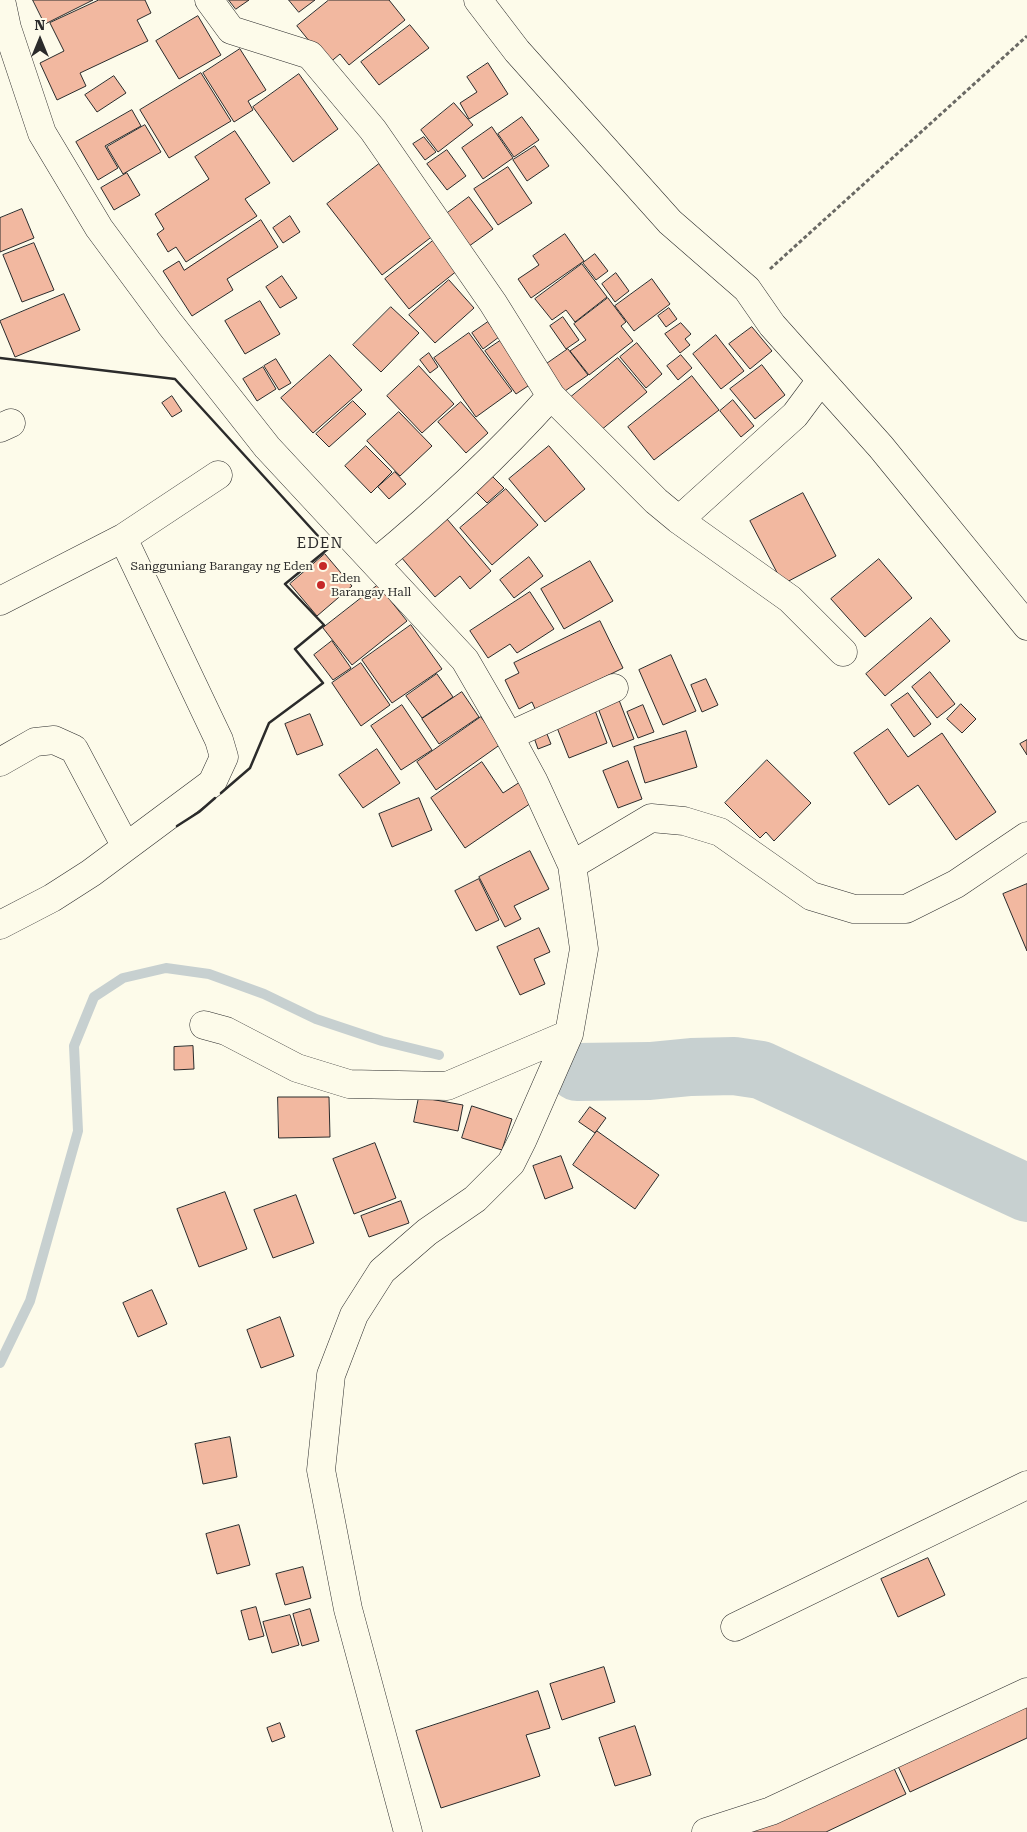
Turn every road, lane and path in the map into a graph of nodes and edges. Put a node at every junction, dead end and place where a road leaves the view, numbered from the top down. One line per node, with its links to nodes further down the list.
1 (1, 0): 11 (street)
2 (209, 0): 7 (street)
3 (478, 0): 5 (street)
4 (1027, 36): 5 (path)
5 (747, 289): 6 (street)
6 (821, 380): 9 (street); 13 (street)
7 (551, 396): 9 (street); 11 (street)
8 (218, 475): 10 (street)
9 (679, 520): 14 (street)
10 (123, 538): 12 (street); 19 (street)
11 (375, 563): 16 (street)
12 (0, 601)
13 (1027, 626)
14 (843, 652)
15 (614, 688): 16 (street)
16 (509, 736): 20 (street)
17 (0, 762): 19 (street)
18 (1027, 836): 20 (street)
19 (126, 847): 21 (street)
20 (572, 865): 23 (street)
21 (0, 925)
22 (204, 1025): 23 (street)
23 (569, 1034): 27 (street)
24 (1027, 1485): 25 (street)
25 (735, 1627)
26 (1027, 1692): 28 (street)
27 (408, 1832)
28 (706, 1832)

